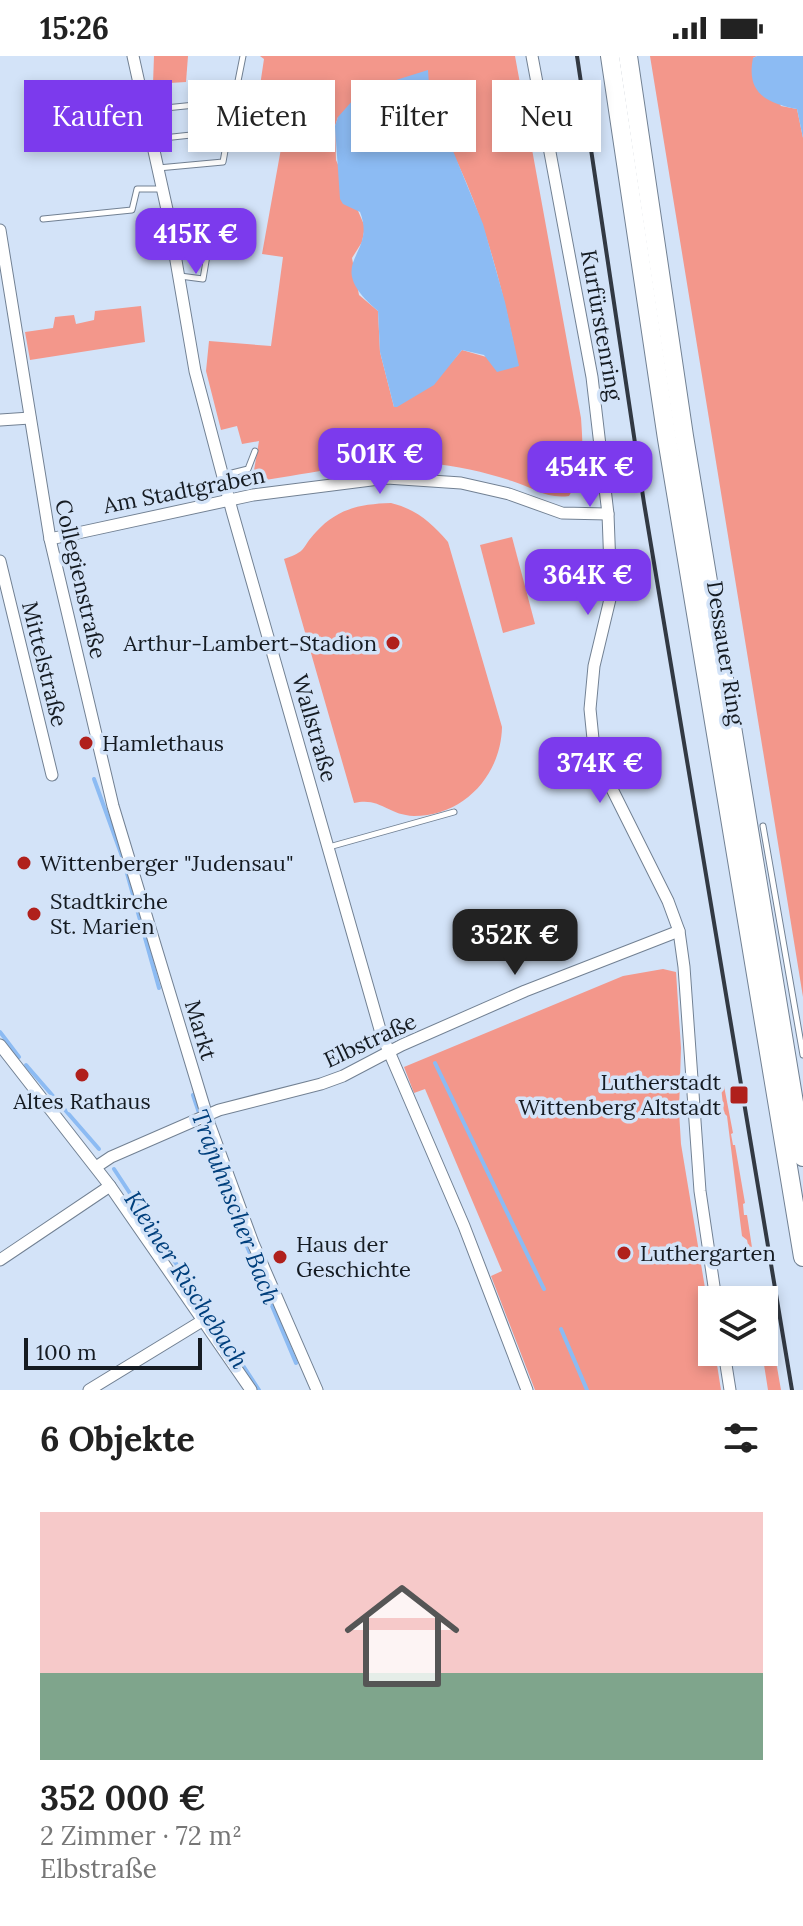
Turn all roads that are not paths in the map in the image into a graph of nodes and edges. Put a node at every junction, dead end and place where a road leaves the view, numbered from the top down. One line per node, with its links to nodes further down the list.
1 (133, 56): 6 (street, Wallstraße)
2 (243, 56): 7 (lane)
3 (532, 56): 24 (street, Kurfürstenring)
4 (610, 56): 40 (main road, Dessauer Ring)
5 (628, 56): 37 (main road, Dessauer Ring)
6 (138, 80)
7 (238, 80)
8 (155, 152): 10 (street, Wallstraße)
9 (225, 152): 10 (lane)
10 (158, 168): 11 (street, Wallstraße)
11 (163, 189): 12 (street, Wallstraße); 13 (lane)
12 (168, 214): 15 (street, Wallstraße); 16 (lane)
13 (43, 219)
14 (0, 230): 17 (street, Collegienstraße)
15 (173, 246): 16 (lane); 18 (street, Wallstraße)
16 (208, 249): 18 (lane)
17 (2, 254): 19 (street, Collegienstraße)
18 (179, 276): 22 (street, Wallstraße)
19 (30, 418): 20 (street); 25 (street, Collegienstraße)
20 (0, 420)
21 (255, 451): 22 (lane)
22 (223, 475): 23 (street, Wallstraße)
23 (229, 500): 24 (street, Am Stadtgraben); 25 (street, Am Stadtgraben); 30 (street, Wallstraße)
24 (608, 514): 32 (street, Kurfürstenring)
25 (50, 539): 31 (street, Collegienstraße)
26 (0, 561): 27 (street, Mittelstraße)
27 (52, 775)
28 (454, 812): 30 (lane)
29 (763, 826): 35 (lane)
30 (329, 847): 34 (street, Wallstraße)
31 (150, 930): 36 (street, Markt)
32 (679, 931): 34 (street, Elbstraße); 42 (street, Kurfürstenring)
33 (0, 1045): 38 (street)
34 (389, 1052): 36 (street, Elbstraße); 48 (street, Wallstraße)
35 (803, 1055)
36 (202, 1117): 38 (street); 47 (street, Markt)
37 (803, 1157)
38 (96, 1167): 39 (street)
39 (110, 1186): 41 (street); 43 (street)
40 (803, 1257)
41 (0, 1260)
42 (714, 1286)
43 (202, 1321): 45 (street); 46 (street)
44 (726, 1366): 49 (street)
45 (89, 1390)
46 (251, 1390)
47 (317, 1390)
48 (527, 1390)
49 (730, 1390)

